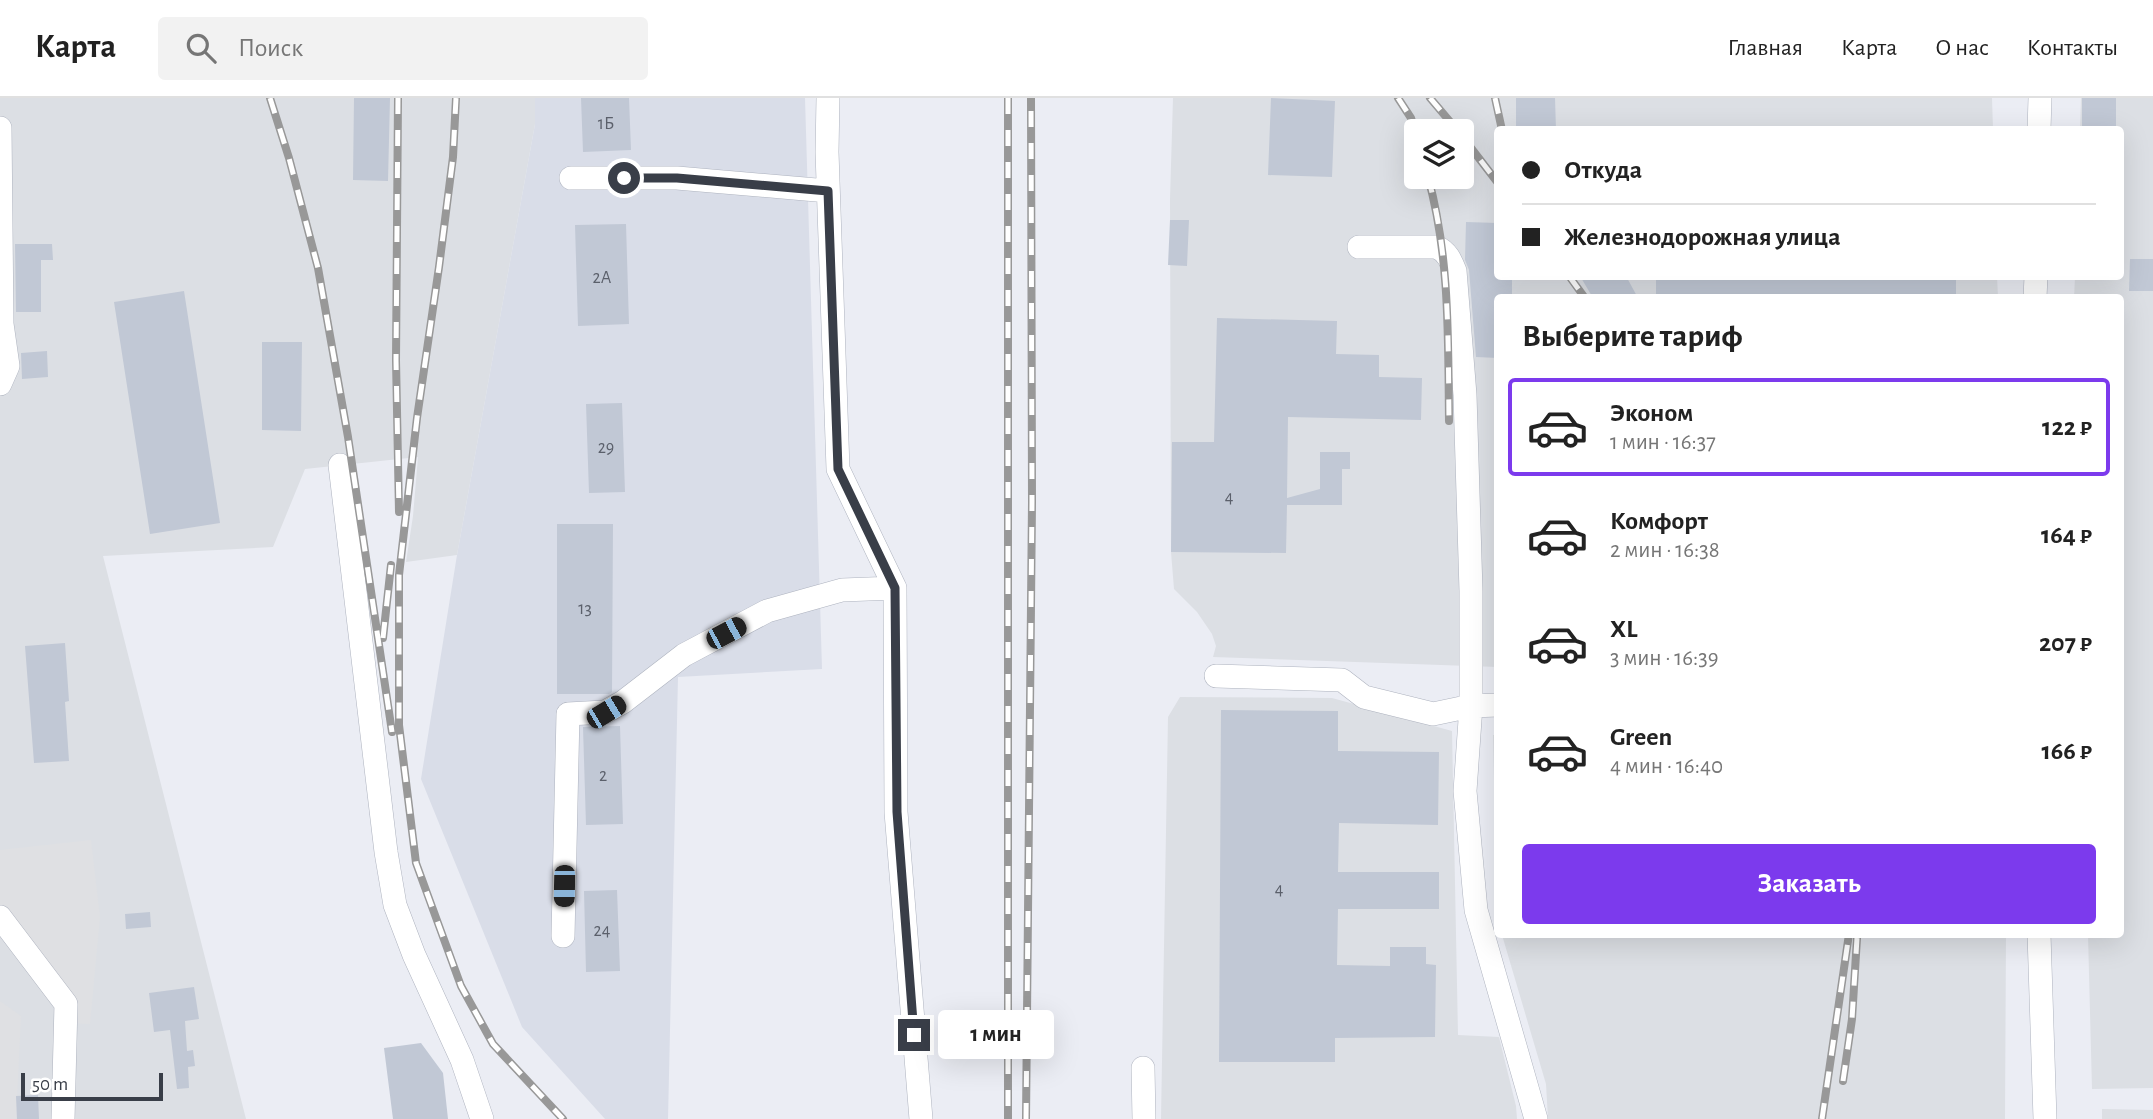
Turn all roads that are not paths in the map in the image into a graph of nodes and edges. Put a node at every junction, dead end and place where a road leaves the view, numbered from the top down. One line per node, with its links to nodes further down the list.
1 (828, 98): 6 (street)
2 (2040, 98): 3 (street)
3 (2039, 126)
4 (0, 128): 8 (street)
5 (571, 178): 6 (street)
6 (828, 191): 10 (street)
7 (1359, 247): 13 (street)
8 (0, 384)
9 (340, 465): 19 (street)
10 (895, 588): 15 (street); 20 (street)
11 (1216, 676): 13 (street)
12 (1494, 705): 13 (street)
13 (1471, 706): 22 (street)
14 (0, 917): 18 (street)
15 (563, 936)
16 (2039, 938): 23 (street)
17 (1143, 1068): 21 (street)
18 (62, 1119)
19 (482, 1119)
20 (920, 1119)
21 (1144, 1119)
22 (1536, 1119)
23 (2045, 1119)

